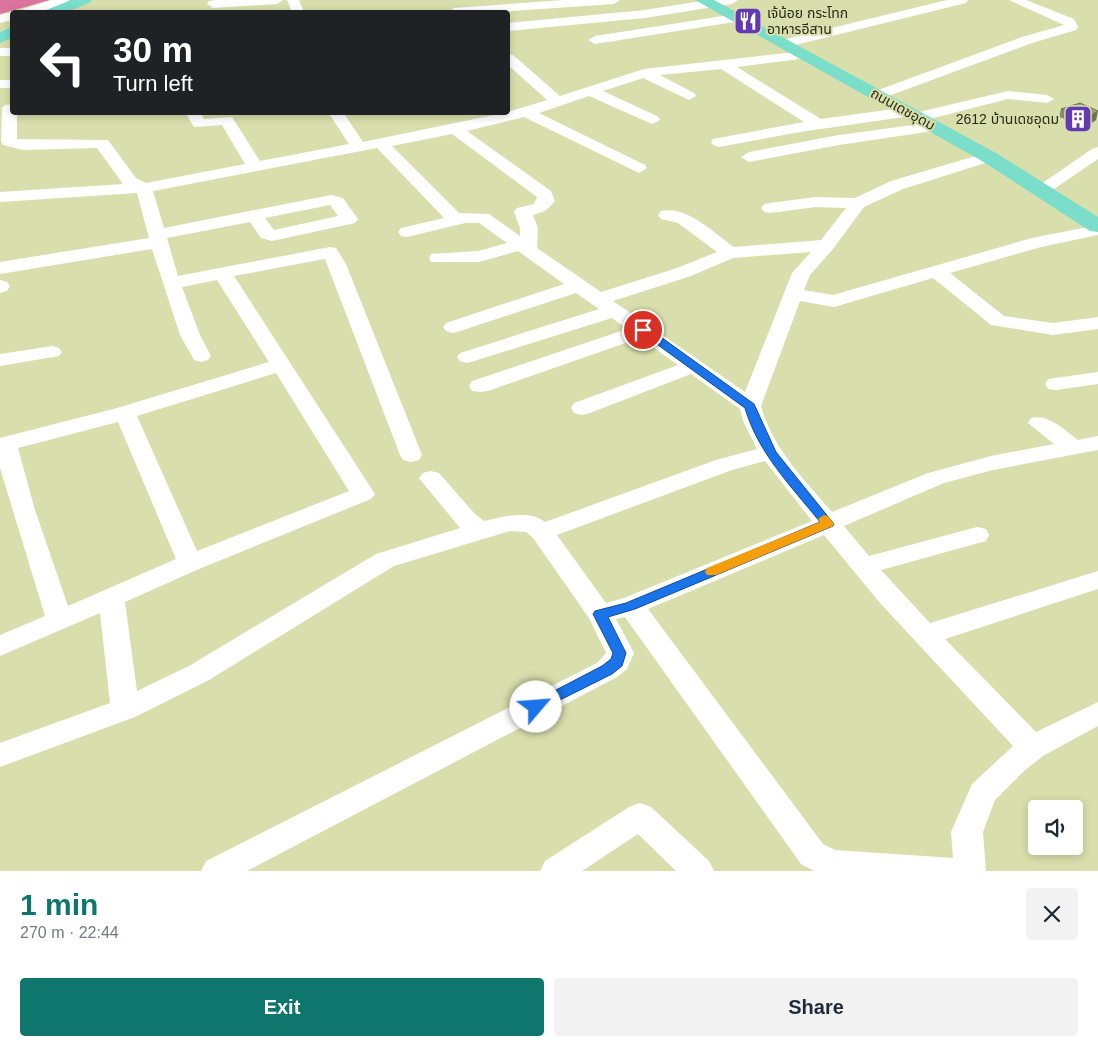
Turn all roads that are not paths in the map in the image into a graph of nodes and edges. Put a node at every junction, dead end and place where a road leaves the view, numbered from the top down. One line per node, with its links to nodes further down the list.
1 (63, 0): 10 (street)
2 (84, 0): 11 (main road)
3 (276, 0): 8 (street)
4 (614, 0): 12 (street)
5 (962, 0): 18 (street)
6 (1016, 0): 24 (street)
7 (707, 2): 9 (main road, ถนนเดชอุดม); 14 (street)
8 (212, 6)
9 (734, 9): 17 (street); 18 (main road, ถนนเดชอุดม)
10 (34, 10)
11 (60, 10)
12 (481, 10)
13 (10, 23): 15 (street); 16 (main road)
14 (510, 27)
15 (0, 28)
16 (0, 38)
17 (595, 40)
18 (783, 44): 19 (main road, ถนนเดชอุดม)
19 (803, 55): 21 (street); 24 (main road, ถนนเดชอุดม)
20 (510, 61): 27 (street)
21 (725, 65): 22 (street); 34 (street)
22 (644, 73): 23 (street); 25 (street)
23 (590, 91): 27 (street); 33 (street)
24 (878, 95): 30 (main road, ถนนเดชอุดม)
25 (689, 96)
26 (1047, 99): 30 (street)
27 (557, 101): 29 (street)
28 (7, 108): 45 (street)
29 (526, 112): 36 (street); 44 (street)
30 (913, 114): 34 (street); 35 (main road, ถนนเดชอุดม)
31 (194, 115): 43 (street)
32 (337, 115): 39 (street)
33 (652, 119)
34 (818, 124): 37 (street)
35 (935, 127): 41 (street); 42 (main road, ถนนเดชอุดม)
36 (455, 129): 38 (street); 57 (street)
37 (719, 142)
38 (381, 143): 39 (street); 52 (street)
39 (360, 148): 43 (street)
40 (1098, 152): 46 (street)
41 (749, 157)
42 (989, 157): 46 (main road, ถนนเดชอุดม); 48 (street)
43 (256, 168): 45 (street)
44 (639, 168)
45 (144, 188): 47 (street); 55 (street)
46 (1042, 189): 53 (main road, ถนนเดชอุดม)
47 (0, 197)
48 (858, 203): 49 (street); 56 (street)
49 (770, 208)
50 (667, 215): 58 (street)
51 (255, 216): 55 (street)
52 (462, 219): 54 (street); 57 (street)
53 (1098, 228): 60 (street)
54 (407, 232)
55 (159, 238): 62 (street); 63 (street)
56 (827, 245): 58 (street); 65 (street)
57 (524, 248): 59 (street); 64 (street)
58 (730, 253): 66 (street)
59 (438, 258)
60 (935, 271): 65 (street); 68 (street)
61 (222, 272): 63 (street); 75 (street); 88 (street)
62 (1, 280)
63 (172, 283): 72 (street)
64 (580, 285): 66 (street); 69 (street)
65 (794, 294): 80 (street)
66 (599, 299): 67 (street)
67 (616, 310): 70 (street); 73 (street)
68 (1098, 323)
69 (453, 327)
70 (643, 330): 76 (street); 79 (street)
71 (52, 352): 74 (street)
72 (201, 356)
73 (467, 357)
74 (0, 360)
75 (281, 365): 82 (street); 94 (street)
76 (693, 366): 80 (street); 81 (street)
77 (1098, 378): 78 (street)
78 (1056, 384)
79 (480, 386)
80 (750, 406): 87 (street)
81 (582, 408)
82 (125, 412): 85 (street); 94 (street)
83 (1039, 423): 86 (street)
84 (1098, 443): 86 (street)
85 (2, 445): 100 (street)
86 (1074, 447): 90 (street)
87 (770, 453): 90 (street); 92 (street)
88 (411, 455)
89 (431, 478): 91 (street)
90 (828, 524): 95 (street); 98 (street)
91 (480, 530): 92 (street); 103 (street)
92 (542, 532): 99 (street)
93 (977, 535): 95 (street)
94 (190, 563): 97 (street)
95 (863, 566): 101 (street)
96 (1098, 580): 101 (street)
97 (111, 597): 100 (street); 103 (street)
98 (630, 606): 99 (street); 110 (street)
99 (600, 614): 107 (street)
100 (59, 619): 102 (street)
101 (925, 635): 105 (street)
102 (0, 646)
103 (125, 709): 106 (street)
104 (1098, 713): 105 (street)
105 (1033, 748): 111 (street)
106 (0, 755)
107 (217, 871)
108 (556, 871): 109 (street)
109 (698, 871)
110 (950, 871)
111 (970, 871)

